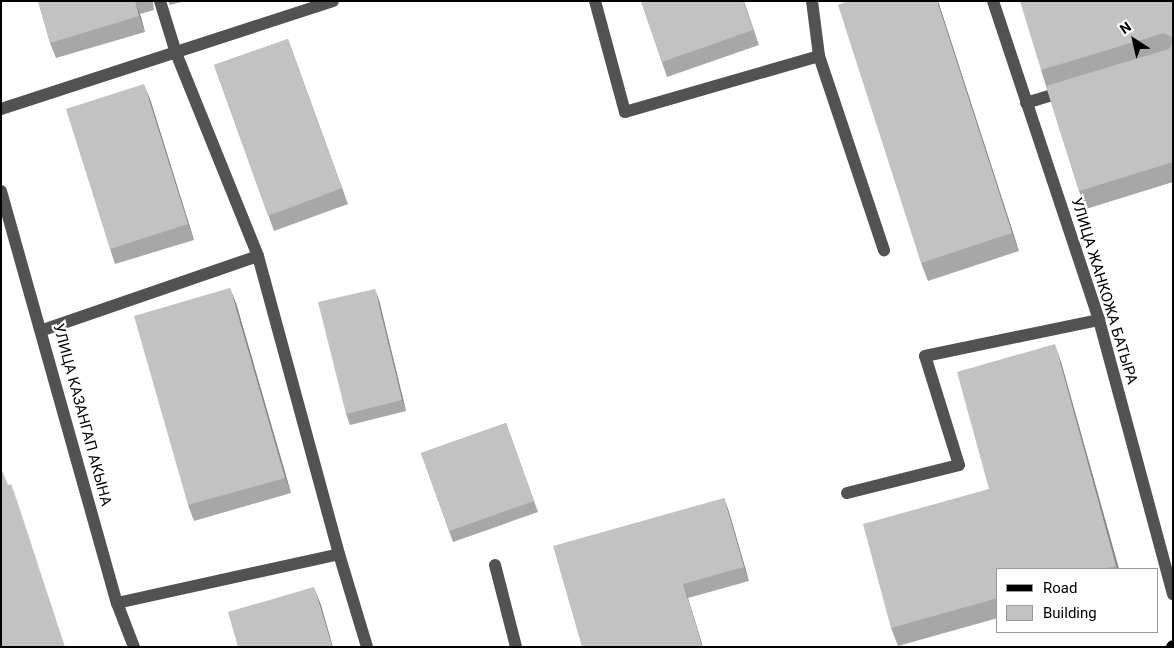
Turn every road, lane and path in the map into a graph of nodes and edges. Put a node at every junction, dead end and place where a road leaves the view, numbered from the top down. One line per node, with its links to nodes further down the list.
1 (160, 1): 6 (street)
2 (333, 1): 6 (street)
3 (595, 1): 7 (street)
4 (812, 1): 7 (street)
5 (993, 1): 9 (street, УЛИЦА ЖАНКОЖА БАТЫРА)
6 (176, 53): 10 (street); 13 (street)
7 (819, 56): 12 (street)
8 (1081, 86): 9 (street)
9 (1026, 103): 14 (street, УЛИЦА ЖАНКОЖА БАТЫРА)
10 (1, 109)
11 (1, 191): 15 (street, УЛИЦА КАЗАНГАП АКЫНА)
12 (884, 250)
13 (258, 256): 15 (street); 17 (street)
14 (1099, 320): 16 (street); 19 (street, УЛИЦА ЖАНКОЖА БАТЫРА)
15 (43, 330): 20 (street, УЛИЦА КАЗАНГАП АКЫНА)
16 (847, 493)
17 (339, 554): 20 (street); 22 (street)
18 (495, 565): 23 (street)
19 (1173, 594)
20 (117, 603): 21 (street, УЛИЦА КАЗАНГАП АКЫНА)
21 (134, 647)
22 (367, 647)
23 (516, 647)

